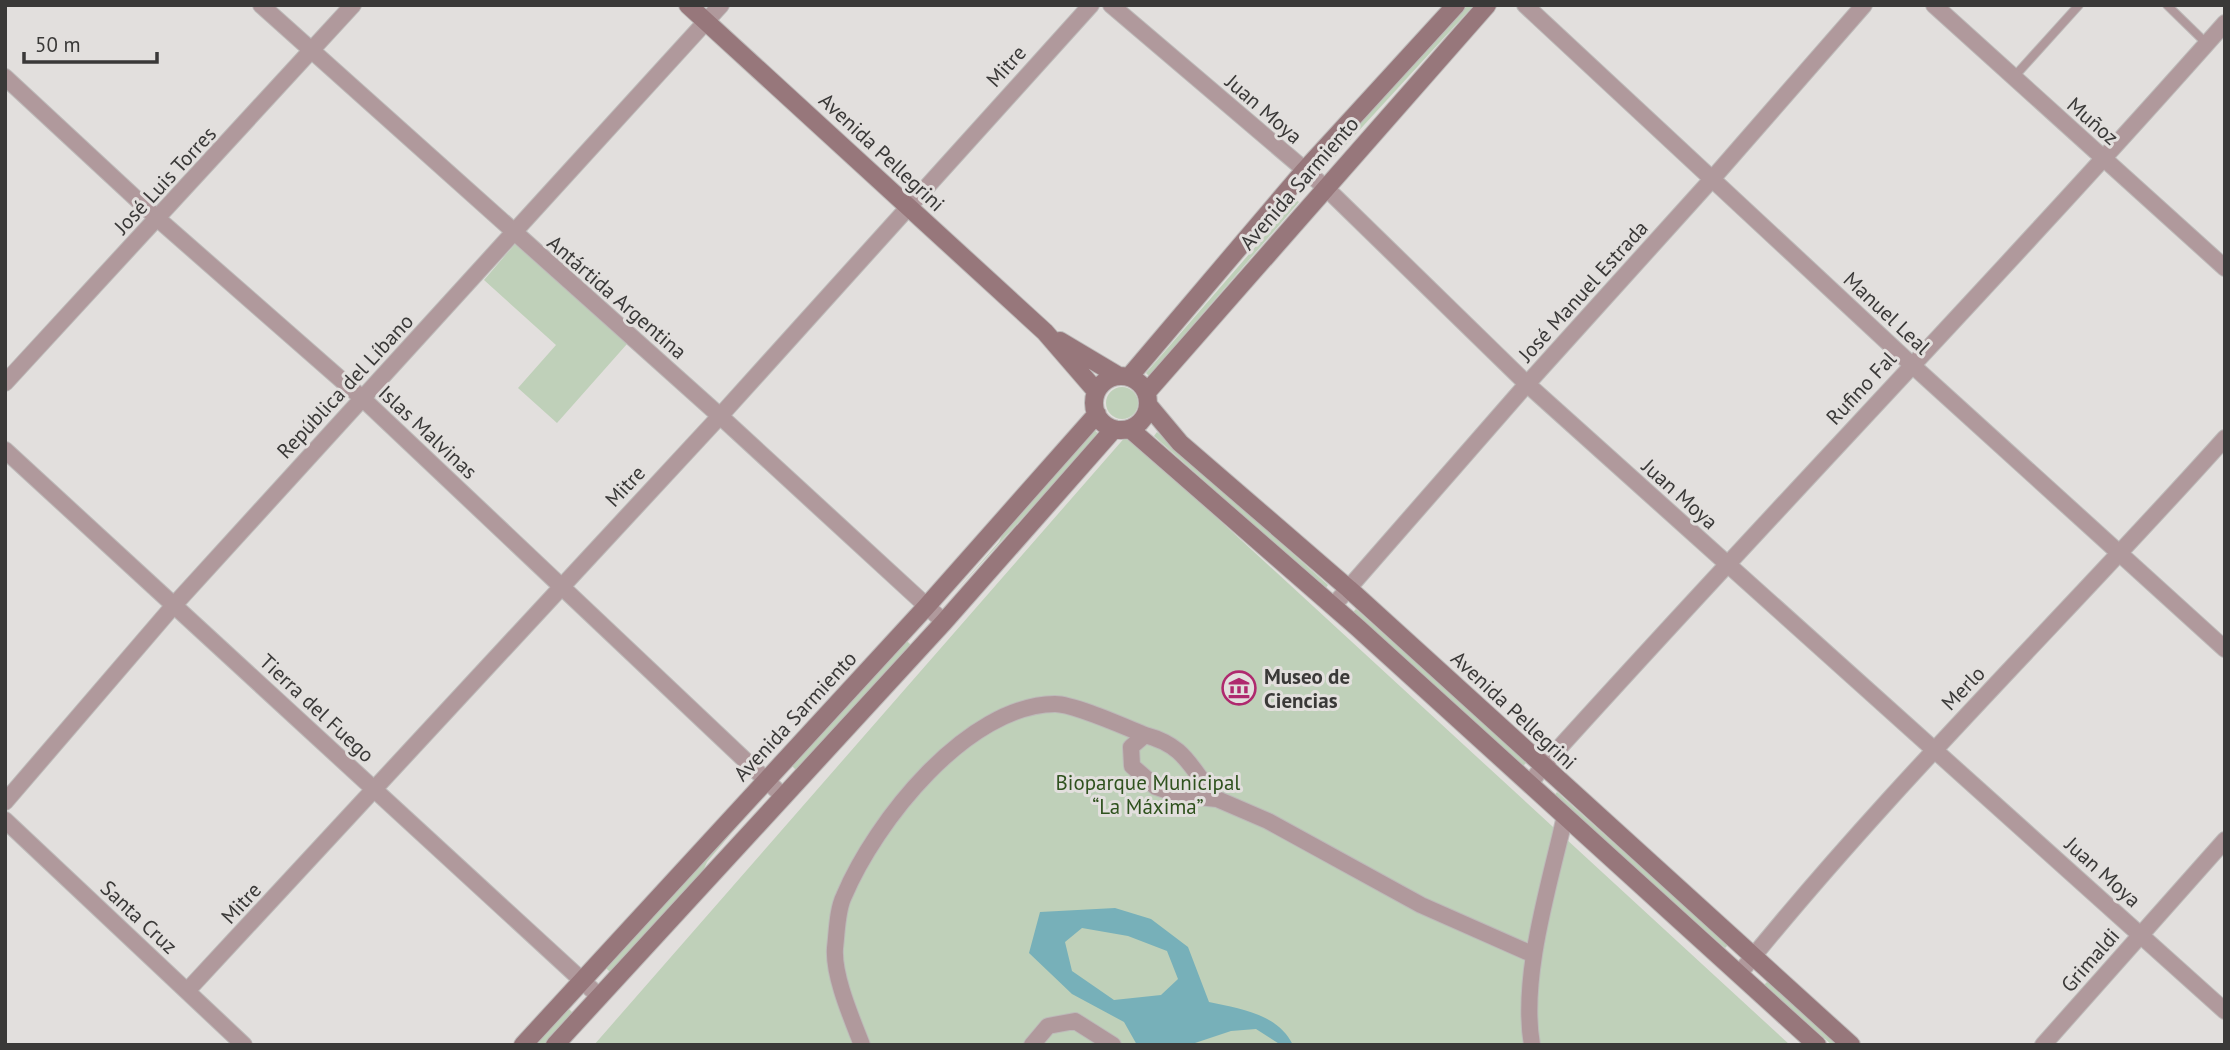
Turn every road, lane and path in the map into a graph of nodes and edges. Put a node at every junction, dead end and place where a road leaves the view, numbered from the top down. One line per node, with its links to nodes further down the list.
1 (261, 5): 17 (street, Antártida Argentina)
2 (353, 5): 17 (street, José Luis Torres)
3 (688, 5): 14 (main road, Avenida Pellegrini)
4 (721, 5): 14 (street, República del Líbano)
5 (1091, 5): 24 (street, Mitre)
6 (1111, 5): 21 (street, Juan Moya)
7 (1456, 5): 21 (main road, Avenida Sarmiento)
8 (1486, 5): 23 (main road, Avenida Sarmiento)
9 (1525, 5): 22 (street, Manuel Leal)
10 (1864, 5): 22 (street, José Manuel Estrada)
11 (1934, 5): 19 (street, Muñoz)
12 (2079, 5): 19 (lane)
13 (2167, 5): 16 (lane)
14 (706, 22): 24 (main road, Avenida Pellegrini); 26 (street, República del Líbano)
15 (2225, 23): 16 (street, Rufino Fal)
16 (2206, 43): 20 (street, Rufino Fal)
17 (311, 53): 25 (street, José Luis Torres); 26 (street, Antártida Argentina)
18 (5, 77): 25 (street, Islas Malvinas)
19 (2013, 78): 20 (street, Muñoz)
20 (2105, 159): 27 (street, Muñoz); 29 (street, Rufino Fal)
21 (1304, 171): 23 (street, Juan Moya); 31 (main road, Avenida Sarmiento)
22 (1713, 178): 29 (street, Manuel Leal); 32 (street, José Manuel Estrada)
23 (1325, 188): 32 (street, Juan Moya); 35 (main road, Avenida Sarmiento)
24 (907, 206): 28 (main road, Avenida Pellegrini); 37 (street, Mitre)
25 (158, 219): 30 (street, José Luis Torres); 34 (street, Islas Malvinas)
26 (514, 234): 34 (street, República del Líbano); 37 (street, Antártida Argentina)
27 (2225, 268)
28 (1045, 332): 31 (main road, Avenida Pellegrini); 33 (main road, Avenida Pellegrini)
29 (1912, 365): 41 (street, Manuel Leal); 42 (street, Rufino Fal)
30 (8, 374)
31 (1123, 376): 33 (main road); 35 (main road)
32 (1527, 384): 42 (street, Juan Moya); 44 (street, José Manuel Estrada)
33 (1096, 391): 36 (main road)
34 (362, 398): 43 (street, Islas Malvinas); 45 (street, República del Líbano)
35 (1148, 399): 38 (main road); 44 (main road, Avenida Pellegrini)
36 (1097, 414): 38 (main road); 47 (main road, Avenida Sarmiento)
37 (720, 416): 43 (street, Mitre); 47 (street, Antártida Argentina)
38 (1122, 429): 46 (main road, Avenida Pellegrini); 48 (main road)
39 (2225, 438): 41 (street, Merlo)
40 (5, 450): 45 (street, Tierra del Fuego)
41 (2120, 555): 49 (street, Manuel Leal); 51 (street, Merlo)
42 (1726, 563): 51 (street, Juan Moya); 52 (street, Rufino Fal)
43 (561, 586): 53 (street, Islas Malvinas); 55 (street, Mitre)
44 (1349, 589): 46 (street, José Manuel Estrada); 52 (main road, Avenida Pellegrini)
45 (175, 604): 55 (street, Tierra del Fuego); 58 (street, República del Líbano)
46 (1333, 606): 54 (main road, Avenida Pellegrini)
47 (926, 607): 48 (street, Antártida Argentina); 53 (main road, Avenida Sarmiento)
48 (944, 622): 56 (main road)
49 (2225, 649)
50 (1145, 734): 57 (street); 57 (street); 73 (street)
51 (1934, 749): 62 (street, Juan Moya); 64 (street, Merlo)
52 (1542, 767): 54 (street, Rufino Fal); 64 (main road, Avenida Pellegrini)
53 (766, 780): 56 (street, Islas Malvinas); 66 (main road, Avenida Sarmiento)
54 (1530, 785): 59 (main road, Avenida Pellegrini)
55 (375, 791): 66 (street, Tierra del Fuego); 67 (street, Mitre)
56 (784, 797): 68 (main road)
57 (1217, 799): 63 (street)
58 (5, 802)
59 (1565, 816): 63 (street); 65 (main road, Avenida Pellegrini)
60 (5, 820): 67 (street, Santa Cruz)
61 (2225, 840): 62 (street, Grimaldi)
62 (2140, 934): 69 (street, Juan Moya); 79 (street, Grimaldi)
63 (1534, 955): 76 (street)
64 (1754, 955): 65 (street, Merlo); 78 (main road, Avenida Pellegrini)
65 (1739, 974): 77 (main road, Avenida Pellegrini)
66 (583, 980): 68 (street, Tierra del Fuego); 71 (main road, Avenida Sarmiento)
67 (187, 991): 70 (street, Santa Cruz)
68 (600, 997): 72 (main road)
69 (2225, 1011)
70 (244, 1045)
71 (523, 1045)
72 (555, 1045)
73 (862, 1045)
74 (1032, 1045): 75 (street)
75 (1113, 1045)
76 (1532, 1045)
77 (1817, 1045)
78 (1851, 1045)
79 (2043, 1045)

